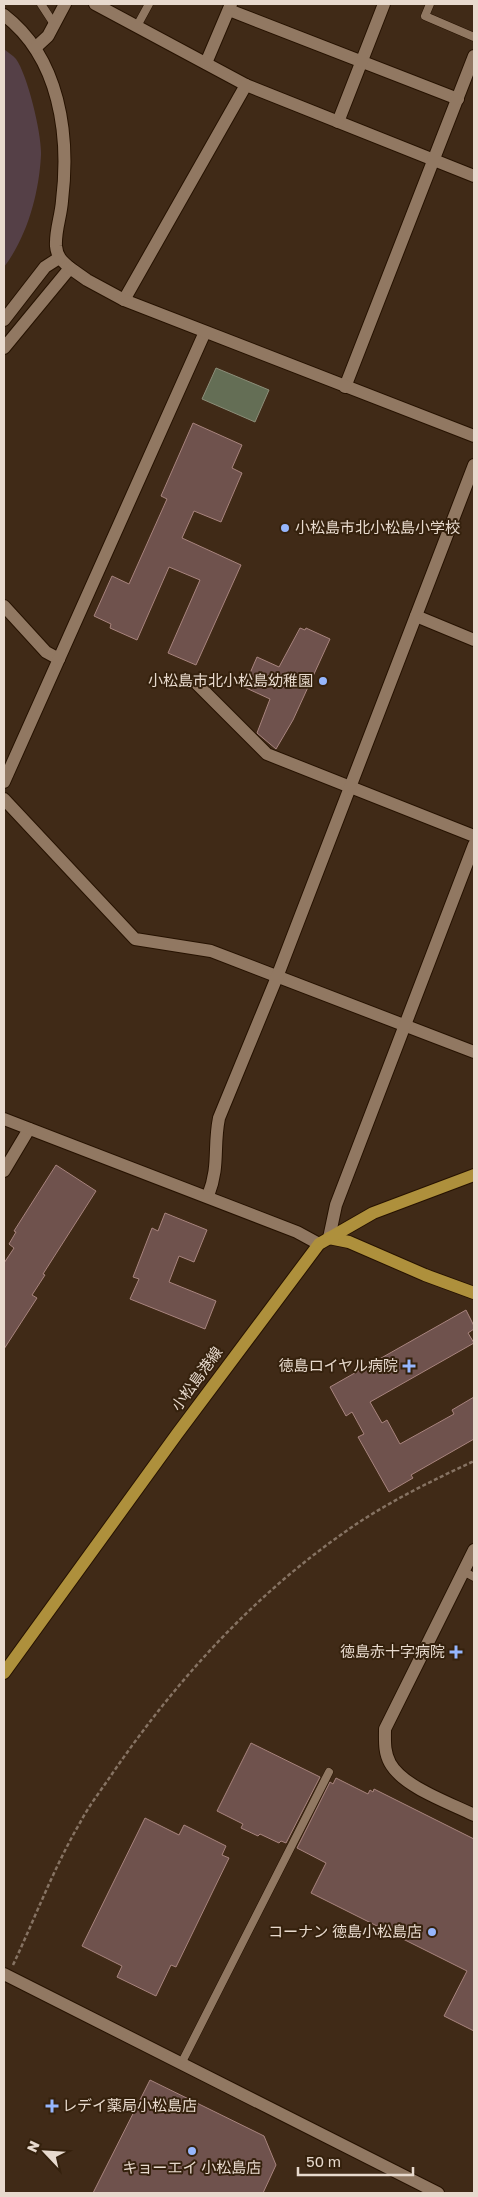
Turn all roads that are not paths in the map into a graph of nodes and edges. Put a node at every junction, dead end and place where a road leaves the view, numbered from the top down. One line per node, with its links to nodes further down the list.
1 (41, 4): 9 (lane)
2 (65, 4): 9 (street)
3 (95, 4): 10 (street)
4 (149, 4): 10 (lane)
5 (384, 4): 14 (street)
6 (430, 4): 11 (lane)
7 (230, 7): 14 (street); 15 (street)
8 (4, 15): 12 (street)
9 (54, 24): 12 (street)
10 (137, 26): 15 (street)
11 (474, 37)
12 (35, 48): 21 (street)
13 (474, 56): 17 (street)
14 (362, 61): 17 (street); 18 (street)
15 (206, 63): 16 (street)
16 (246, 85): 18 (street); 23 (street)
17 (458, 99): 19 (street)
18 (338, 122): 19 (street)
19 (434, 160): 20 (street); 27 (street)
20 (474, 176)
21 (59, 258): 22 (street); 24 (street)
22 (70, 268): 23 (street); 26 (street)
23 (124, 300): 25 (street)
24 (4, 320)
25 (205, 332): 27 (street); 33 (street)
26 (4, 348)
27 (345, 387): 28 (street)
28 (474, 436)
29 (474, 465): 31 (street)
30 (4, 606): 33 (street)
31 (416, 616): 32 (street); 36 (street)
32 (474, 640)
33 (59, 659): 35 (street)
34 (196, 683): 36 (street)
35 (4, 782)
36 (350, 788): 38 (street); 40 (street)
37 (4, 799): 40 (street)
38 (474, 836)
39 (474, 845): 41 (street)
40 (277, 977): 41 (street); 47 (street)
41 (405, 1026): 42 (street); 48 (street)
42 (474, 1052)
43 (4, 1119): 44 (street)
44 (29, 1129): 45 (street); 47 (street)
45 (4, 1171)
46 (474, 1175): 48 (main road, 小松島港線)
47 (208, 1196): 48 (street)
48 (324, 1241): 49 (main road); 52 (main road, 小松島港線)
49 (474, 1293)
50 (474, 1550): 51 (street)
51 (469, 1574): 54 (street)
52 (4, 1673)
53 (329, 1772): 56 (lane)
54 (474, 1815)
55 (7, 1972): 56 (street)
56 (181, 2064): 57 (street)
57 (438, 2193)

